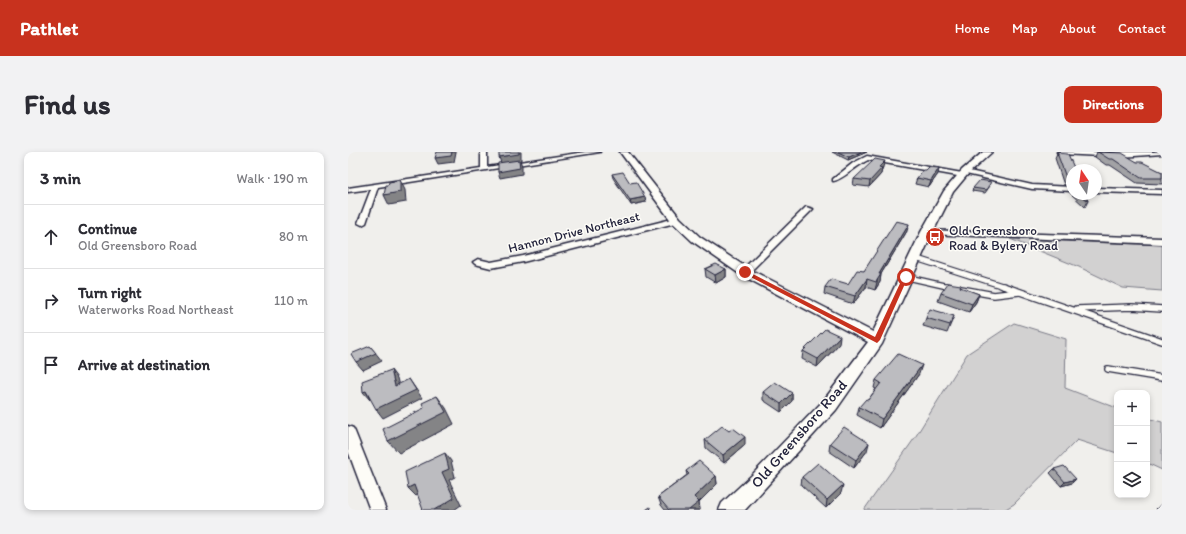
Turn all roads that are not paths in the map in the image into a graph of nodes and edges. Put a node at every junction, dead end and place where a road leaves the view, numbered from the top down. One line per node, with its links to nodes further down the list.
1 (484, 152): 9 (street)
2 (597, 152): 9 (street)
3 (624, 152): 18 (street)
4 (988, 152): 10 (street, Old Greensboro Road)
5 (1060, 152): 7 (street)
6 (1162, 152): 7 (street)
7 (1151, 154): 8 (street)
8 (1162, 158)
9 (484, 169): 12 (street)
10 (964, 173): 11 (street); 13 (street); 20 (street, Old Greensboro Road)
11 (835, 180)
12 (375, 186): 14 (street); 19 (street)
13 (1066, 189)
14 (348, 190)
15 (1102, 190): 16 (street)
16 (1162, 192)
17 (809, 209): 24 (street)
18 (676, 220): 23 (street, Hannon Drive Northeast); 24 (street)
19 (362, 223)
20 (927, 232): 21 (street); 22 (street, Old Greensboro Road)
21 (1162, 242)
22 (915, 258): 25 (street, Old Greensboro Road); 26 (lane)
23 (478, 262)
24 (745, 272): 29 (street)
25 (906, 277): 26 (lane); 29 (street, Old Greensboro Road)
26 (1020, 292): 27 (lane)
27 (1073, 309): 28 (lane); 30 (lane)
28 (1162, 309)
29 (877, 340): 35 (street, Old Greensboro Road)
30 (1162, 341)
31 (1108, 369): 32 (lane)
32 (1162, 378)
33 (348, 432): 34 (street)
34 (378, 510)
35 (730, 510)

